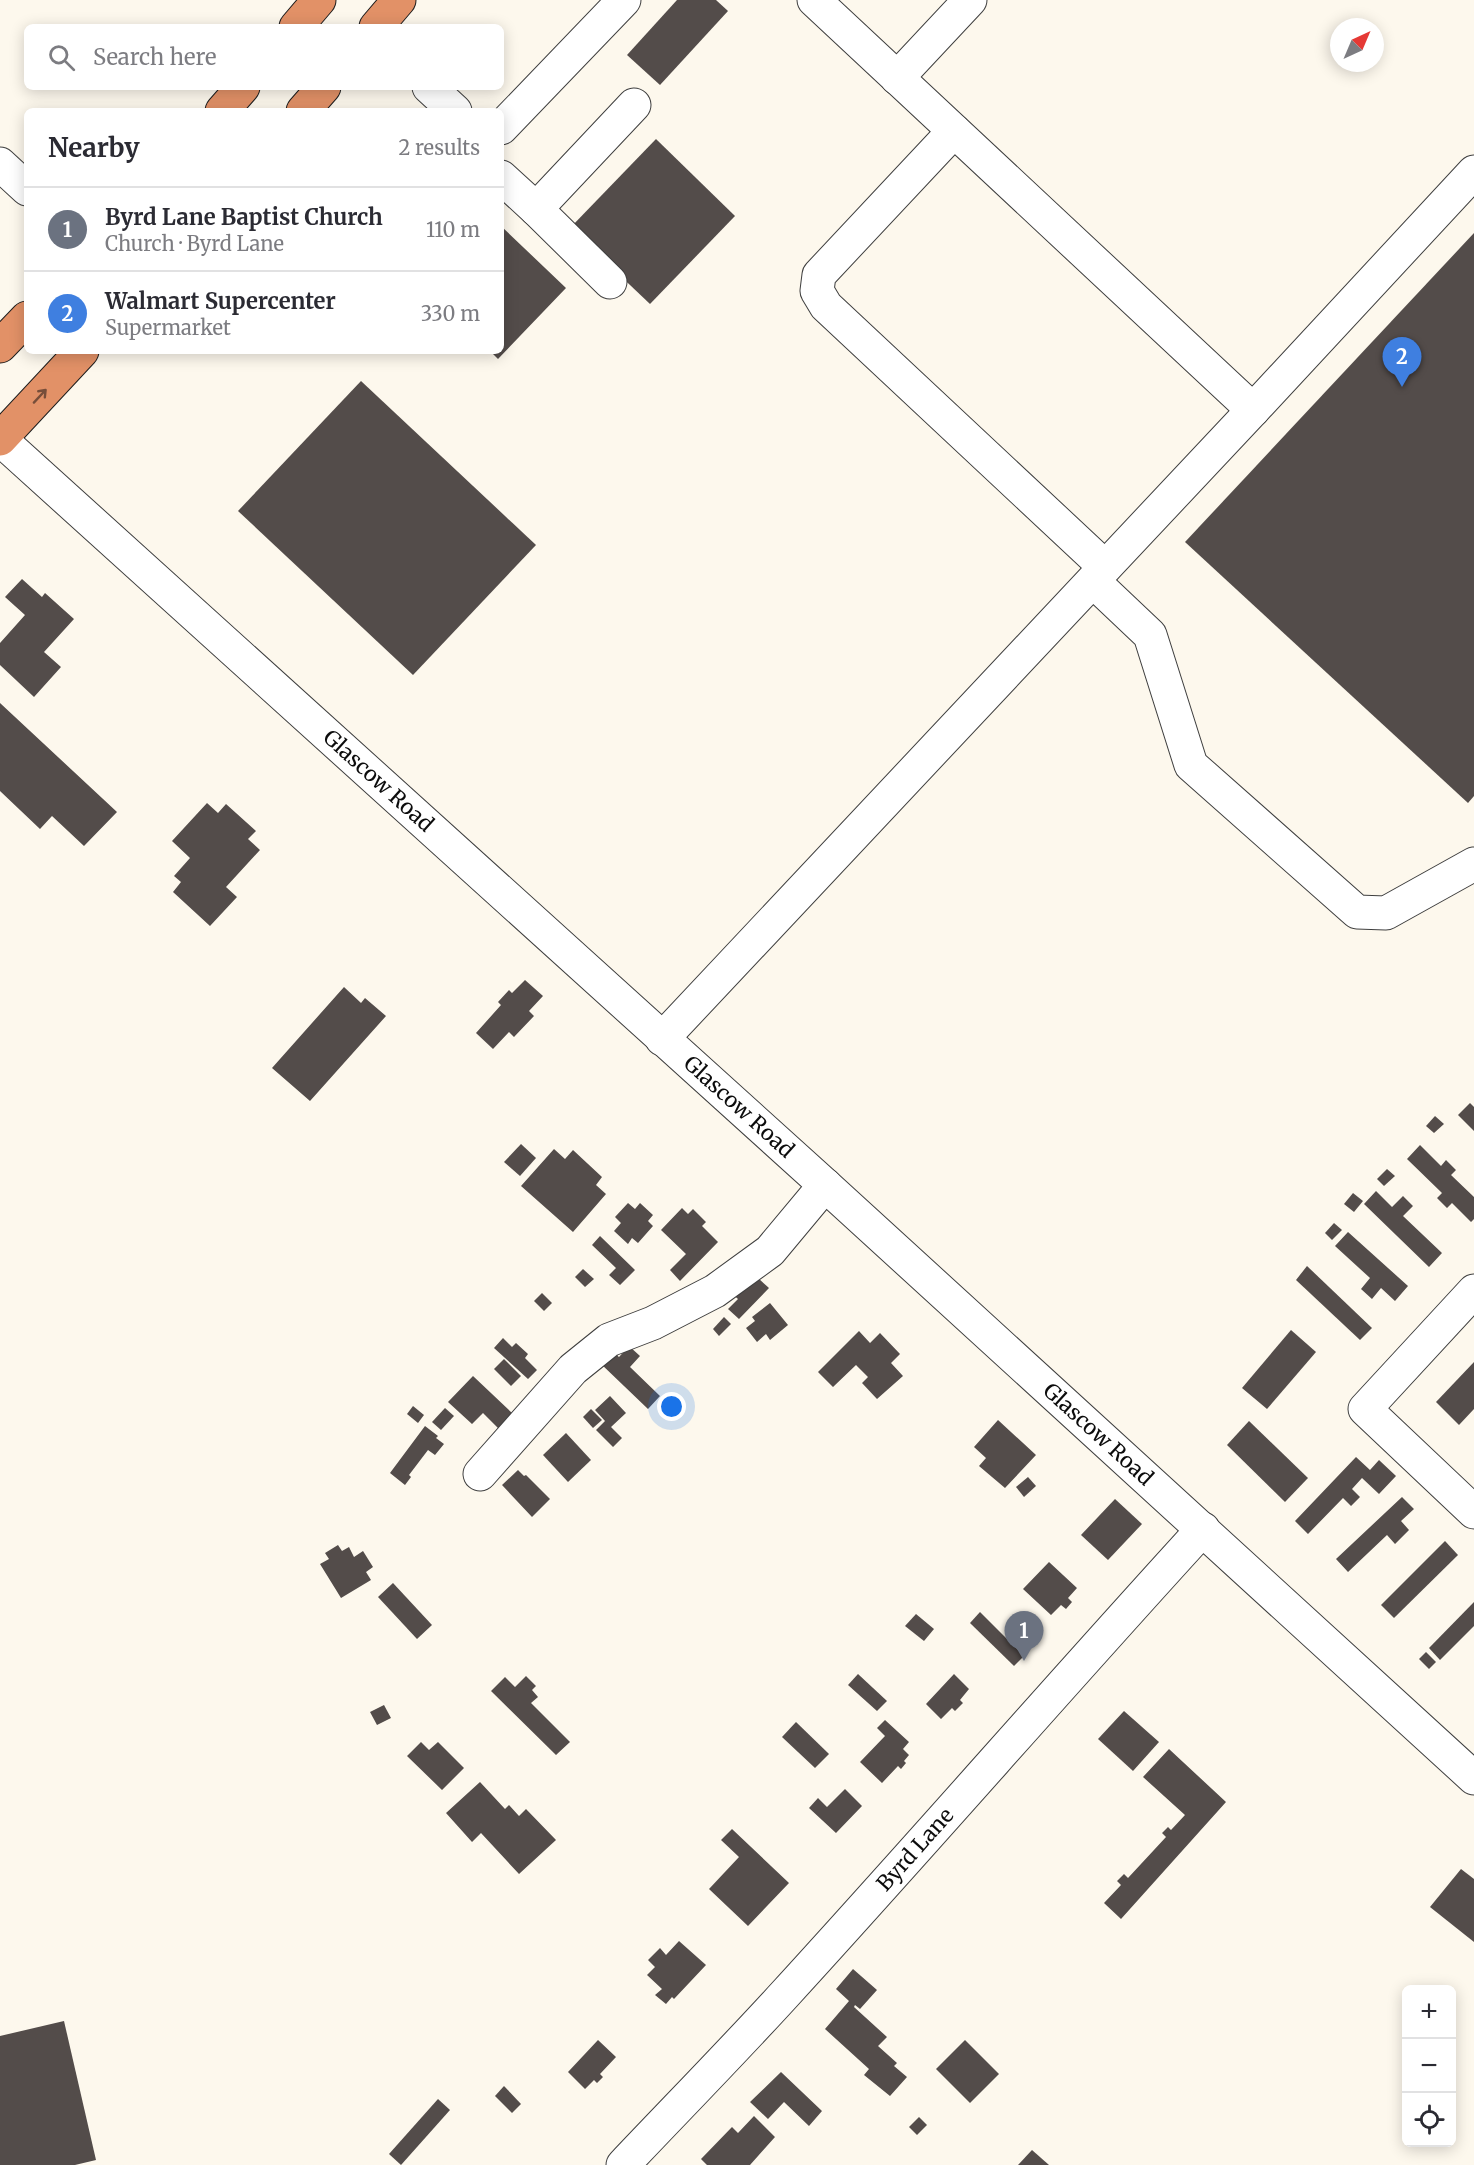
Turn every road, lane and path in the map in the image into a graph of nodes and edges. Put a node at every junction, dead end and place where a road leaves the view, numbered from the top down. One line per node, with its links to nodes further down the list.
1 (319, 0): 6 (highway)
2 (399, 0): 7 (highway)
3 (624, 0): 16 (street)
4 (814, 0): 8 (street)
5 (970, 0): 8 (street)
6 (299, 24)
7 (379, 24)
8 (897, 78): 17 (street)
9 (240, 90): 13 (highway)
10 (321, 90): 14 (highway)
11 (432, 90): 15 (street)
12 (634, 105): 22 (street)
13 (225, 108)
14 (306, 108)
15 (452, 108)
16 (504, 125)
17 (954, 131): 27 (street); 29 (street)
18 (0, 164): 21 (street)
19 (1474, 172): 27 (street)
20 (504, 180): 22 (street)
21 (24, 186)
22 (536, 209): 23 (street)
23 (610, 282)
24 (24, 321): 25 (highway)
25 (0, 346)
26 (79, 354): 28 (highway, one-way to 26)
27 (1253, 410): 29 (street)
28 (0, 439): 31 (street, Glascow Road)
29 (1099, 574): 30 (street); 31 (street)
30 (1474, 864)
31 (662, 1039): 32 (street, Glascow Road)
32 (825, 1185): 34 (street); 36 (street, Glascow Road)
33 (1474, 1291): 35 (street)
34 (480, 1474)
35 (1474, 1512)
36 (1203, 1529): 37 (street, Glascow Road); 38 (street, Byrd Lane)
37 (1474, 1778)
38 (623, 2165)

